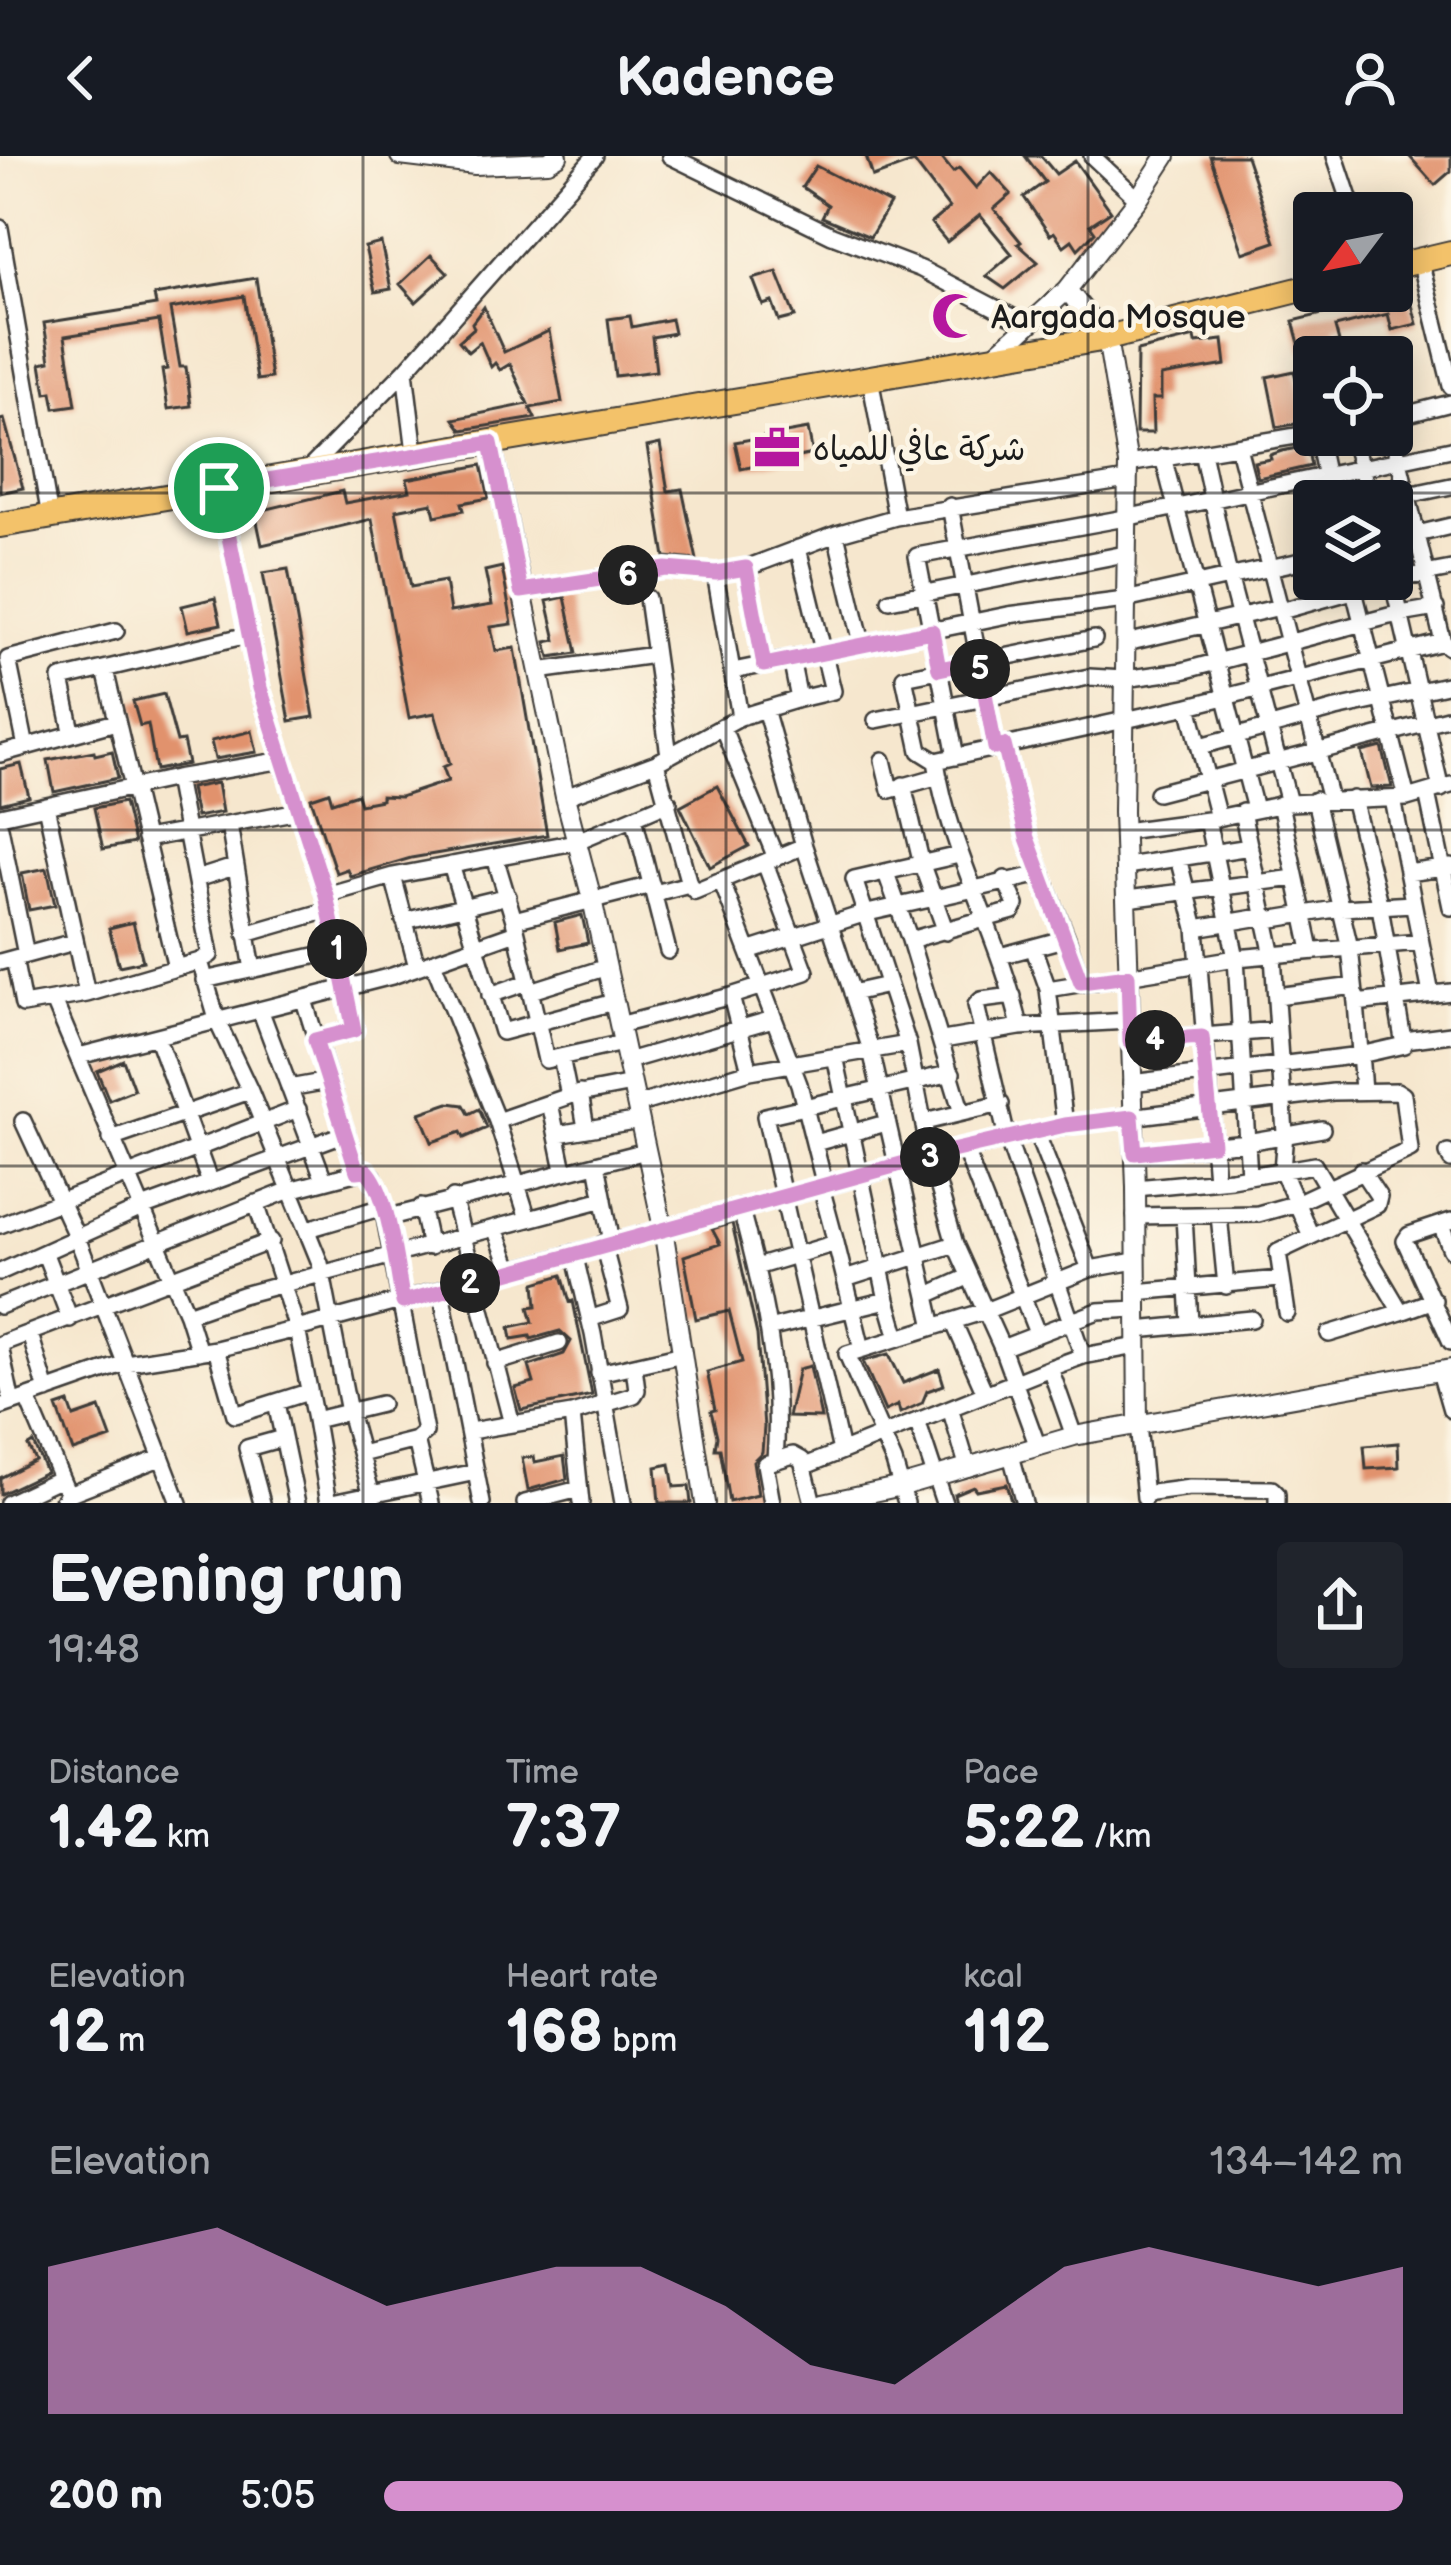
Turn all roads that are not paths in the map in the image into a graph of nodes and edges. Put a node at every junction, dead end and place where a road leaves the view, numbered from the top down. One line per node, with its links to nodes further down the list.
1 (400, 156): 2 (street)
2 (558, 156)
3 (595, 156): 20 (street)
4 (670, 156): 17 (street)
5 (1091, 156): 9 (street)
6 (1166, 156): 9 (street)
7 (1335, 156): 8 (street)
8 (1347, 192)
9 (1138, 199): 14 (street)
10 (0, 228): 16 (street)
11 (1451, 253): 12 (main road)
12 (1420, 260): 13 (main road); 22 (street)
13 (1413, 262)
14 (1066, 290): 17 (street); 18 (street)
15 (1293, 291): 18 (main road)
16 (6, 292): 51 (street)
17 (1028, 325): 19 (street)
18 (1107, 338): 19 (main road); 37 (street)
19 (996, 354): 21 (main road)
20 (405, 370): 29 (street); 38 (street)
21 (870, 378): 26 (main road); 52 (street)
22 (1451, 386)
23 (1451, 403): 24 (street)
24 (1413, 413)
25 (1293, 437): 27 (street)
26 (491, 443): 29 (main road); 72 (street)
27 (1238, 446): 30 (street); 45 (street)
28 (1451, 449): 35 (street)
29 (415, 452): 38 (main road)
30 (1202, 452): 34 (street); 47 (street)
31 (1320, 456): 39 (street)
32 (1358, 456): 36 (street)
33 (1398, 456): 35 (street)
34 (1163, 457): 37 (street); 49 (street)
35 (1399, 460): 36 (street); 42 (street)
36 (1361, 467): 39 (street); 41 (street)
37 (1128, 472): 48 (street); 53 (street)
38 (305, 473): 44 (main road)
39 (1325, 476): 40 (street); 45 (street)
40 (1326, 480)
41 (1366, 480)
42 (1404, 480)
43 (1451, 486): 46 (street)
44 (219, 488): 51 (main road); 89 (street)
45 (1249, 492): 47 (street); 64 (street)
46 (1413, 495)
47 (1211, 499): 49 (street); 68 (street)
48 (950, 506): 52 (street); 59 (street)
49 (1173, 506): 53 (street); 71 (street)
50 (1413, 516): 57 (street)
51 (50, 517): 54 (main road)
52 (896, 517): 56 (street)
53 (1125, 518): 59 (street); 61 (street)
54 (0, 525)
55 (1451, 526): 57 (street)
56 (836, 534): 60 (street); 93 (street)
57 (1418, 535): 58 (street); 67 (street)
58 (1413, 536)
59 (958, 547): 70 (street); 73 (street)
60 (798, 548): 63 (street); 97 (street)
61 (1125, 554): 70 (street); 76 (street)
62 (1293, 563): 64 (street)
63 (746, 568): 66 (street); 105 (street)
64 (1270, 568): 68 (street); 81 (street)
65 (1451, 569): 67 (street)
66 (716, 573): 72 (street); 109 (street)
67 (1428, 574): 69 (street); 80 (street)
68 (1229, 576): 71 (street); 82 (street)
69 (1413, 576)
70 (964, 584): 73 (street); 84 (street)
71 (1194, 586): 76 (street); 85 (street)
72 (521, 591): 108 (street)
73 (924, 593): 75 (street); 87 (street)
74 (647, 598): 99 (street)
75 (890, 599)
76 (1125, 600): 84 (street); 91 (street)
77 (1307, 600): 81 (street)
78 (1356, 600): 86 (street)
79 (1396, 600): 83 (street)
80 (1436, 608): 83 (street); 94 (street)
81 (1281, 609): 82 (street); 92 (street)
82 (1240, 615): 85 (street); 98 (street)
83 (1399, 615): 86 (street); 96 (street)
84 (972, 622): 87 (street); 103 (street)
85 (1204, 622): 91 (street); 104 (street)
86 (1363, 624): 92 (street); 102 (street)
87 (932, 631): 93 (street); 106 (street)
88 (116, 632): 95 (street)
89 (248, 635): 107 (street); 143 (street)
90 (1094, 639): 103 (street)
91 (1126, 643): 112 (street)
92 (1291, 643): 98 (street); 110 (street)
93 (862, 644): 97 (street)
94 (1447, 645): 96 (street)
95 (56, 648): 100 (street); 111 (street)
96 (1407, 650): 102 (street); 115 (street)
97 (825, 652): 101 (street); 119 (street)
98 (1250, 652): 104 (street); 114 (street)
99 (654, 655): 108 (street); 142 (street)
100 (4, 659): 138 (street)
101 (790, 659): 105 (street); 119 (street)
102 (1370, 659): 110 (street); 118 (street)
103 (979, 661): 106 (street); 116 (street)
104 (1215, 661): 112 (street); 117 (street)
105 (764, 665): 109 (street)
106 (939, 669): 120 (street); 123 (street)
107 (105, 670): 111 (street); 129 (street)
108 (538, 671): 154 (street)
109 (734, 671): 124 (street)
110 (1299, 676): 114 (street); 125 (street)
111 (61, 679): 133 (street)
112 (1124, 679): 116 (street); 128 (street)
113 (1451, 684): 115 (street)
114 (1260, 689): 117 (street); 132 (street)
115 (1418, 692): 118 (street); 130 (street)
116 (986, 698): 120 (street); 136 (street)
117 (1224, 698): 121 (street); 135 (street)
118 (1383, 698): 125 (street); 134 (street)
119 (799, 699): 122 (street)
120 (946, 706): 123 (street); 141 (street)
121 (1189, 706): 128 (street); 137 (street)
122 (765, 709): 124 (street); 172 (street)
123 (912, 713): 127 (street); 146 (street)
124 (740, 717): 131 (street)
125 (1310, 717): 132 (street); 139 (street)
126 (1451, 717): 130 (street)
127 (876, 720)
128 (1124, 720): 136 (street); 168 (street)
129 (116, 722): 133 (street); 151 (street)
130 (1426, 724): 134 (street); 152 (street)
131 (722, 726): 142 (street); 178 (street)
132 (1271, 728): 135 (street); 145 (street)
133 (72, 731): 138 (street)
134 (1391, 733): 139 (street); 155 (street)
135 (1235, 737): 137 (street); 147 (street)
136 (999, 746): 141 (street); 187 (street)
137 (1201, 746): 149 (street)
138 (26, 747): 140 (street)
139 (1319, 752): 145 (street); 157 (street)
140 (0, 754)
141 (956, 757): 146 (street)
142 (662, 759): 154 (street); 158 (street)
143 (284, 760): 148 (street); 161 (street)
144 (883, 760): 150 (street)
145 (1280, 762): 147 (street); 159 (street)
146 (938, 769): 150 (street); 175 (street)
147 (1245, 772): 149 (street); 162 (street)
148 (176, 778): 151 (street); 169 (street)
149 (1210, 782): 153 (street); 165 (street)
150 (903, 785): 180 (street)
151 (134, 787): 160 (street); 170 (street)
152 (1440, 789): 155 (street); 183 (street)
153 (1156, 793)
154 (565, 797): 171 (street)
155 (1400, 798): 156 (street); 186 (street)
156 (1354, 799): 157 (street); 206 (street)
157 (1322, 800): 159 (street); 209 (street)
158 (669, 802): 164 (street); 194 (street)
159 (1285, 804): 162 (street); 189 (street)
160 (46, 806): 163 (street); 224 (street)
161 (299, 811): 166 (street); 203 (street)
162 (1248, 811): 165 (street); 173 (street)
163 (0, 816)
164 (634, 817): 171 (street); 197 (street)
165 (1213, 819): 168 (street); 174 (street)
166 (229, 824): 169 (street); 182 (street)
167 (0, 827): 184 (street)
168 (1124, 831): 181 (street)
169 (187, 832): 170 (street); 190 (street)
170 (145, 839): 242 (street)
171 (575, 842): 176 (street); 202 (street)
172 (804, 846): 178 (street); 216 (street)
173 (1250, 847): 174 (street); 193 (street)
174 (1214, 853): 177 (street); 196 (street)
175 (959, 855): 180 (street); 195 (street)
176 (495, 856): 179 (street); 199 (street)
177 (1178, 858): 181 (street); 198 (street)
178 (770, 861): 192 (street); 221 (street)
179 (451, 865): 188 (street); 205 (street)
180 (922, 865): 185 (street); 200 (street)
181 (1126, 866): 201 (street)
182 (234, 867): 190 (street); 220 (street)
183 (1447, 867): 186 (street); 207 (street)
184 (5, 873): 236 (street)
185 (886, 873): 208 (street); 210 (street)
186 (1407, 873): 204 (street)
187 (1041, 874): 191 (street); 222 (street)
188 (393, 876): 203 (street); 213 (street)
189 (1295, 878): 193 (street); 211 (street)
190 (196, 879): 238 (street)
191 (1005, 879): 195 (street); 214 (street)
192 (722, 880): 194 (street); 233 (street)
193 (1259, 883): 196 (street); 212 (street)
194 (689, 884): 197 (street)
195 (974, 888): 200 (street); 214 (street)
196 (1222, 888): 198 (street); 215 (street)
197 (654, 889): 202 (street); 232 (street)
198 (1187, 893): 201 (street); 218 (street)
199 (508, 896): 205 (street); 217 (street)
200 (935, 898): 208 (street); 219 (street)
201 (1127, 898): 244 (street)
202 (592, 899): 217 (street); 241 (street)
203 (327, 903): 220 (street); 231 (street)
204 (1413, 904): 206 (street); 225 (street)
205 (462, 905): 213 (street); 227 (street)
206 (1379, 907): 209 (street); 226 (street)
207 (1451, 907)
208 (896, 908): 210 (street); 223 (street)
209 (1341, 908): 211 (street); 229 (street)
210 (863, 914): 216 (street); 247 (street)
211 (1304, 914): 212 (street); 230 (street)
212 (1267, 918): 215 (street); 235 (street)
213 (404, 921): 240 (street)
214 (986, 921): 219 (street); 234 (street)
215 (1229, 923): 218 (street); 237 (street)
216 (831, 925): 221 (street); 252 (street)
217 (515, 926): 227 (street); 248 (street)
218 (1196, 928): 239 (street)
219 (946, 932): 223 (street)
220 (246, 934): 243 (street)
221 (794, 936): 233 (street); 249 (street)
222 (1067, 938): 228 (street); 246 (street)
223 (910, 940): 280 (street)
224 (74, 942): 236 (street); 253 (street)
225 (1420, 942): 226 (street); 255 (street)
226 (1387, 945): 229 (street); 261 (street)
227 (475, 947): 240 (street); 254 (street)
228 (1033, 947): 234 (street); 251 (street)
229 (1350, 948): 230 (street); 257 (street)
230 (1311, 950): 235 (street)
231 (337, 951): 243 (street); 250 (street)
232 (668, 951)
233 (748, 951): 249 (street)
234 (1000, 956): 259 (street)
235 (1273, 956): 237 (street); 260 (street)
236 (13, 958): 263 (street)
237 (1236, 958): 239 (street); 275 (street)
238 (200, 961): 242 (street); 245 (street)
239 (1200, 963): 244 (street); 277 (street)
240 (425, 965): 250 (street); 320 (street)
241 (607, 967): 248 (street); 264 (street)
242 (176, 968): 253 (street)
243 (253, 970): 245 (street)
244 (1128, 976): 246 (street); 267 (street)
245 (205, 980): 268 (street)
246 (1081, 982): 251 (street)
247 (888, 985): 252 (street); 284 (street)
248 (529, 987): 254 (street); 269 (street)
249 (761, 987): 258 (street); 266 (street)
250 (346, 988): 262 (street); 279 (street)
251 (1048, 989): 270 (street)
252 (853, 993): 285 (street)
253 (87, 994): 263 (street)
254 (490, 994): 269 (street)
255 (1431, 994): 256 (street); 261 (street)
256 (1450, 994)
257 (1355, 995): 260 (street); 261 (street); 286 (street)
258 (731, 996): 272 (street); 283 (street)
259 (1013, 996): 271 (street); 274 (street)
260 (1276, 996): 273 (street)
261 (1397, 998): 281 (street)
262 (304, 1000): 265 (street); 279 (street)
263 (54, 1001): 287 (street)
264 (614, 1002): 269 (street); 283 (street)
265 (261, 1012): 268 (street); 301 (street)
266 (772, 1019): 272 (street); 291 (street)
267 (1129, 1021): 270 (street); 282 (street)
268 (218, 1023): 278 (street); 304 (street)
269 (537, 1024): 289 (street)
270 (1053, 1025): 271 (street); 324 (street)
271 (1020, 1027): 274 (street)
272 (738, 1029): 283 (street); 293 (street)
273 (1277, 1030): 275 (street); 290 (street)
274 (983, 1031): 280 (street); 310 (street)
275 (1242, 1031): 277 (street); 292 (street)
276 (1451, 1034): 281 (street)
277 (1202, 1037): 282 (street); 295 (street)
278 (157, 1038): 287 (street); 317 (street)
279 (315, 1040): 297 (street)
280 (943, 1040): 294 (street)
281 (1405, 1040): 286 (street)
282 (1130, 1042): 299 (street)
283 (623, 1043): 289 (street); 300 (street)
284 (908, 1044): 285 (street); 298 (street)
285 (871, 1050): 288 (street); 302 (street)
286 (1360, 1055): 290 (street); 303 (street)
287 (79, 1056): 333 (street)
288 (835, 1056): 291 (street); 306 (street)
289 (561, 1057): 305 (street)
290 (1280, 1064): 292 (street); 307 (street)
291 (791, 1065): 293 (street); 311 (street)
292 (1243, 1067): 295 (street); 308 (street)
293 (750, 1072): 314 (street)
294 (952, 1073): 298 (street); 316 (street)
295 (1206, 1074): 296 (street); 312 (street)
296 (1168, 1078): 299 (street); 315 (street)
297 (328, 1081): 301 (street); 329 (street)
298 (917, 1083): 302 (street); 321 (street)
299 (1131, 1083): 318 (street)
300 (632, 1084): 305 (street); 314 (street)
301 (290, 1088): 313 (street)
302 (881, 1090): 306 (street); 322 (street)
303 (1363, 1090): 307 (street); 348 (street)
304 (250, 1091): 317 (street); 323 (street)
305 (575, 1094): 309 (street); 325 (street)
306 (844, 1096): 311 (street); 327 (street)
307 (1280, 1099): 308 (street); 330 (street)
308 (1245, 1101): 312 (street); 334 (street)
309 (550, 1102): 320 (street); 331 (street)
310 (1000, 1104): 316 (street); 332 (street)
311 (805, 1105): 335 (street); 361 (street)
312 (1210, 1106): 315 (street); 337 (street)
313 (298, 1109): 323 (street); 336 (street)
314 (638, 1112): 325 (street); 340 (street)
315 (1169, 1112): 318 (street)
316 (962, 1113): 321 (street)
317 (186, 1114): 333 (street); 338 (street)
318 (1132, 1117): 324 (street); 341 (street)
319 (22, 1120): 364 (street)
320 (497, 1120): 355 (street)
321 (924, 1121): 343 (street)
322 (886, 1123): 327 (street); 345 (street)
323 (264, 1124): 338 (street); 342 (street)
324 (1065, 1125): 328 (street)
325 (586, 1128): 331 (street)
326 (1322, 1129): 330 (street)
327 (851, 1132): 335 (street); 352 (street)
328 (1036, 1132): 332 (street); 399 (street)
329 (346, 1133): 336 (street); 349 (street)
330 (1285, 1133): 334 (street); 347 (street)
331 (559, 1134): 346 (street)
332 (1007, 1138): 339 (street); 408 (street)
333 (111, 1139): 350 (street)
334 (1247, 1142): 337 (street); 351 (street)
335 (815, 1143): 357 (street)
336 (310, 1144): 342 (street); 353 (street)
337 (1213, 1144): 341 (street); 354 (street)
338 (199, 1147): 350 (street); 356 (street)
339 (964, 1148): 343 (street); 416 (street)
340 (646, 1151): 344 (street); 379 (street)
341 (1135, 1153): 358 (street)
342 (277, 1156): 356 (street); 360 (street)
343 (930, 1156): 345 (street); 387 (street)
344 (597, 1164): 346 (street); 363 (street)
345 (895, 1167): 352 (street); 395 (street)
346 (564, 1170): 355 (street)
347 (1282, 1170): 351 (street); 359 (street); 366 (street)
348 (1361, 1170): 359 (street); 375 (street)
349 (357, 1171): 353 (street); 370 (street)
350 (127, 1174): 364 (street); 368 (street)
351 (1249, 1176): 354 (street)
352 (860, 1178): 357 (street); 398 (street)
353 (324, 1180): 360 (street)
354 (1216, 1180): 358 (street)
355 (518, 1182): 362 (street); 374 (street)
356 (210, 1183): 368 (street)
357 (823, 1186): 361 (street); 386 (street)
358 (1136, 1188): 372 (street)
359 (1329, 1189): 366 (street); 375 (street)
360 (290, 1190): 365 (street); 380 (street)
361 (785, 1197): 369 (street); 394 (street)
362 (453, 1198): 367 (street); 381 (street)
363 (604, 1199): 374 (street); 385 (street)
364 (60, 1201): 377 (street); 383 (street)
365 (256, 1203): 384 (street); 388 (street)
366 (1294, 1204): 371 (street); 382 (street)
367 (421, 1207): 370 (street); 389 (street)
368 (142, 1208): 383 (street); 388 (street)
369 (741, 1210): 379 (street); 397 (street)
370 (384, 1212): 380 (street); 393 (street)
371 (1220, 1215): 373 (street); 412 (street)
372 (1135, 1216): 373 (street); 396 (street)
373 (1184, 1216): 413 (street)
374 (528, 1219): 378 (street)
375 (1348, 1220): 382 (street); 424 (street)
376 (1446, 1223): 390 (street); 418 (street)
377 (0, 1225)
378 (496, 1228): 381 (street); 400 (street)
379 (663, 1228): 385 (street); 449 (street)
380 (308, 1229): 403 (street)
381 (462, 1237): 389 (street); 409 (street)
382 (1311, 1237): 406 (street)
383 (78, 1240): 392 (street); 402 (street)
384 (271, 1241): 405 (street); 410 (street)
385 (607, 1243): 391 (street); 429 (street)
386 (836, 1243): 394 (street); 407 (street)
387 (955, 1244): 395 (street); 404 (street)
388 (157, 1245): 402 (street); 405 (street)
389 (430, 1247): 393 (street)
390 (1451, 1250)
391 (574, 1252): 400 (street); 429 (street)
392 (45, 1254): 401 (street); 411 (street)
393 (393, 1255): 403 (street); 419 (street)
394 (797, 1256): 397 (street); 432 (street)
395 (920, 1257): 398 (street); 415 (street)
396 (1135, 1261): 399 (street); 430 (street)
397 (756, 1267): 438 (street)
398 (879, 1268): 407 (street); 417 (street)
399 (1090, 1269): 408 (street)
400 (511, 1271): 409 (street)
401 (0, 1272)
402 (91, 1273): 411 (street); 421 (street)
403 (323, 1274): 410 (street); 428 (street)
404 (968, 1277): 415 (street); 423 (street)
405 (171, 1278): 421 (street); 426 (street)
406 (1280, 1279): 412 (street); 425 (street)
407 (845, 1280): 422 (street)
408 (1055, 1281): 416 (street); 433 (street)
409 (473, 1282): 414 (street); 452 (street)
410 (284, 1284): 426 (street); 437 (street)
411 (57, 1285): 420 (street); 427 (street)
412 (1226, 1286): 413 (street)
413 (1188, 1288): 430 (street); 435 (street)
414 (441, 1291): 419 (street); 473 (street)
415 (928, 1295): 436 (street)
416 (1022, 1296): 423 (street); 439 (street)
417 (887, 1300): 422 (street); 442 (street)
418 (1434, 1300): 424 (street); 443 (street)
419 (403, 1302): 428 (street); 477 (street)
420 (0, 1306)
421 (104, 1306): 427 (street); 451 (street)
422 (852, 1311): 432 (street); 447 (street)
423 (985, 1311): 434 (street); 446 (street)
424 (1401, 1312): 441 (street)
425 (1287, 1313)
426 (188, 1314): 448 (street)
427 (70, 1319): 440 (street)
428 (332, 1319): 437 (street); 467 (street)
429 (589, 1319): 456 (street)
430 (1136, 1319): 433 (street); 435 (street); 450 (street); 472 (street)
431 (1252, 1319): 435 (street)
432 (812, 1320): 438 (street); 479 (street)
433 (1070, 1321): 439 (street); 450 (street)
434 (953, 1322): 436 (street); 460 (street)
435 (1190, 1323)
436 (934, 1327): 442 (street)
437 (297, 1329): 448 (street); 459 (street)
438 (768, 1329): 483 (street)
439 (1037, 1333): 446 (street)
440 (30, 1334): 445 (street); 458 (street)
441 (1328, 1334)
442 (898, 1338): 447 (street)
443 (1451, 1342)
444 (559, 1343): 452 (street)
445 (0, 1345): 461 (street)
446 (1001, 1348): 457 (street)
447 (862, 1349): 474 (street)
448 (207, 1351): 451 (street); 462 (street)
449 (682, 1354): 453 (street); 507 (street)
450 (1083, 1356): 454 (street)
451 (126, 1363): 458 (street); 482 (street)
452 (495, 1363): 471 (street)
453 (634, 1366): 456 (street); 464 (street)
454 (1050, 1368): 457 (street); 475 (street)
455 (1445, 1371): 466 (street); 472 (street)
456 (599, 1372): 464 (street)
457 (1014, 1382): 460 (street); 478 (street)
458 (47, 1391): 461 (street)
459 (308, 1392): 462 (street); 469 (street)
460 (985, 1393): 465 (street)
461 (13, 1402): 488 (street)
462 (276, 1403): 476 (street)
463 (382, 1404): 467 (street)
464 (605, 1406): 468 (street); 506 (street)
465 (950, 1408): 470 (street); 485 (street)
466 (1451, 1410)
467 (349, 1412): 469 (street); 480 (street)
468 (572, 1414): 471 (street); 492 (street)
469 (315, 1420): 502 (street)
470 (916, 1421): 474 (street); 487 (street)
471 (512, 1424): 473 (street)
472 (1138, 1424): 475 (street); 493 (street)
473 (470, 1431): 486 (street)
474 (881, 1433): 479 (street); 491 (street)
475 (1073, 1436): 478 (street)
476 (283, 1438): 500 (street); 501 (street)
477 (416, 1440): 480 (street); 489 (street)
478 (1038, 1448): 481 (street)
479 (841, 1451): 484 (street)
480 (361, 1454): 495 (street)
481 (1010, 1455): 485 (street); 511 (street)
482 (160, 1458): 490 (street); 496 (street)
483 (775, 1459): 484 (street); 508 (street)
484 (805, 1466): 509 (street)
485 (968, 1468): 487 (street)
486 (476, 1472): 489 (street); 504 (street)
487 (935, 1476): 491 (street); 510 (street)
488 (61, 1478): 494 (street); 497 (street)
489 (427, 1480): 495 (street); 503 (street)
490 (94, 1484): 494 (street); 499 (street)
491 (904, 1494): 498 (street)
492 (580, 1496): 505 (street)
493 (1145, 1498): 512 (street)
494 (64, 1499)
495 (373, 1499): 502 (street)
496 (172, 1501)
497 (14, 1502)
498 (835, 1502)
499 (101, 1503)
500 (262, 1503)
501 (297, 1503)
502 (329, 1503)
503 (431, 1503)
504 (482, 1503)
505 (525, 1503)
506 (622, 1503)
507 (705, 1503)
508 (772, 1503)
509 (813, 1503)
510 (944, 1503)
511 (1024, 1503)
512 (1277, 1503)

